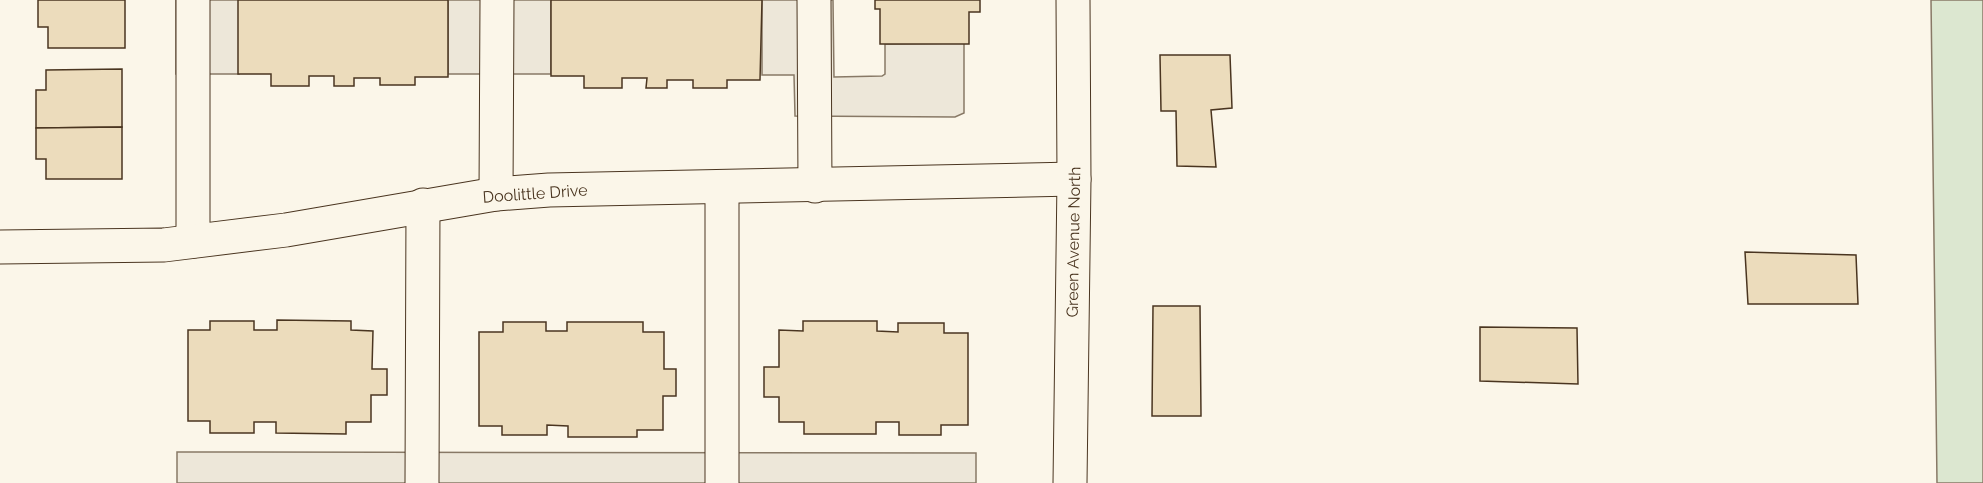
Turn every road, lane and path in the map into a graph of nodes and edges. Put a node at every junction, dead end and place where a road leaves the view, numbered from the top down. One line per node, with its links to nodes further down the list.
1 (193, 0): 10 (street)
2 (497, 0): 8 (street)
3 (814, 0): 6 (street)
4 (1073, 0): 5 (street, Green Avenue North)
5 (1074, 179): 6 (street, Doolittle Drive); 14 (street, Green Avenue North)
6 (815, 186): 7 (street, Doolittle Drive)
7 (722, 187): 8 (street, Doolittle Drive); 13 (street)
8 (496, 194): 9 (street, Doolittle Drive)
9 (423, 205): 10 (street, Doolittle Drive); 12 (street)
10 (193, 241): 11 (street, Doolittle Drive)
11 (0, 247)
12 (422, 483)
13 (722, 483)
14 (1070, 483)

